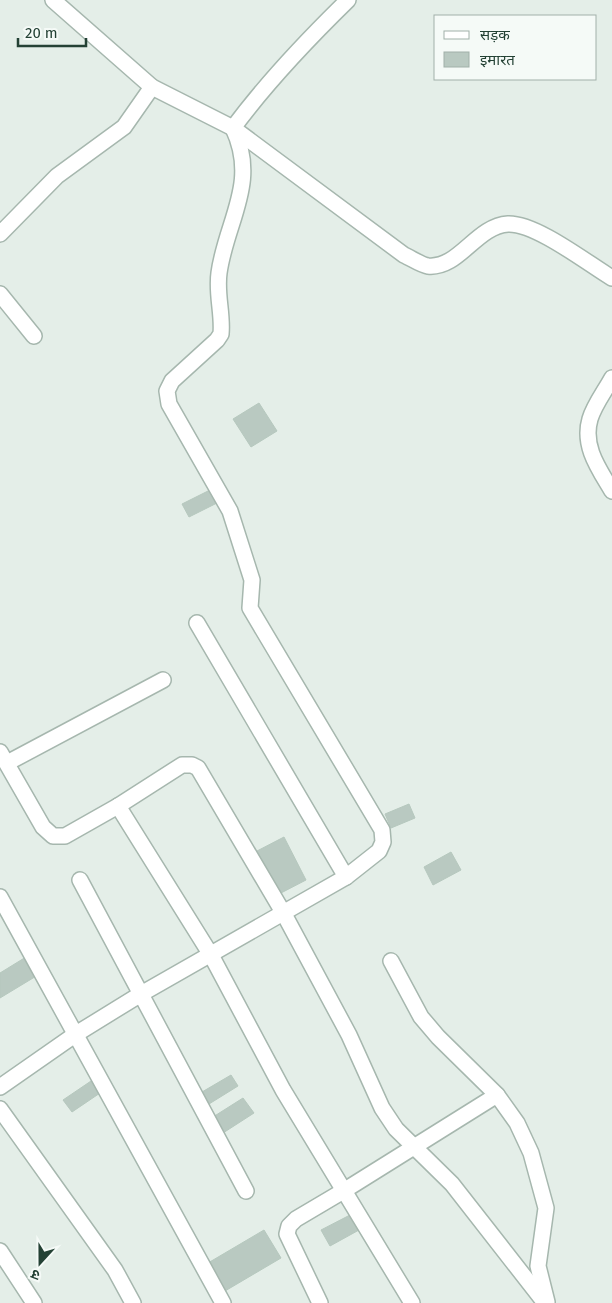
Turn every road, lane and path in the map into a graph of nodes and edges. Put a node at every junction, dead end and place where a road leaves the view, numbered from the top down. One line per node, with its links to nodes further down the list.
1 (53, 0): 3 (street)
2 (348, 0): 4 (street)
3 (152, 87): 4 (street); 5 (street)
4 (233, 128): 6 (street); 15 (street)
5 (0, 234)
6 (612, 278)
7 (0, 294): 8 (street)
8 (34, 336)
9 (612, 378): 10 (street)
10 (612, 492)
11 (197, 623): 15 (street)
12 (163, 680): 13 (street)
13 (3, 758): 14 (street)
14 (118, 806): 18 (street); 19 (street)
15 (346, 877): 18 (street)
16 (80, 880): 21 (street)
17 (0, 897): 22 (street)
18 (284, 914): 19 (street); 26 (street)
19 (211, 955): 21 (street); 27 (street)
20 (391, 960): 24 (street)
21 (141, 994): 22 (street); 28 (street)
22 (76, 1034): 23 (street); 32 (street)
23 (0, 1087)
24 (497, 1095): 26 (street); 35 (street)
25 (0, 1109): 31 (street)
26 (415, 1146): 27 (street); 35 (street)
27 (345, 1190): 33 (street); 34 (street)
28 (246, 1191)
29 (0, 1251): 30 (street)
30 (34, 1303)
31 (133, 1303)
32 (223, 1303)
33 (320, 1303)
34 (412, 1303)
35 (546, 1303)

